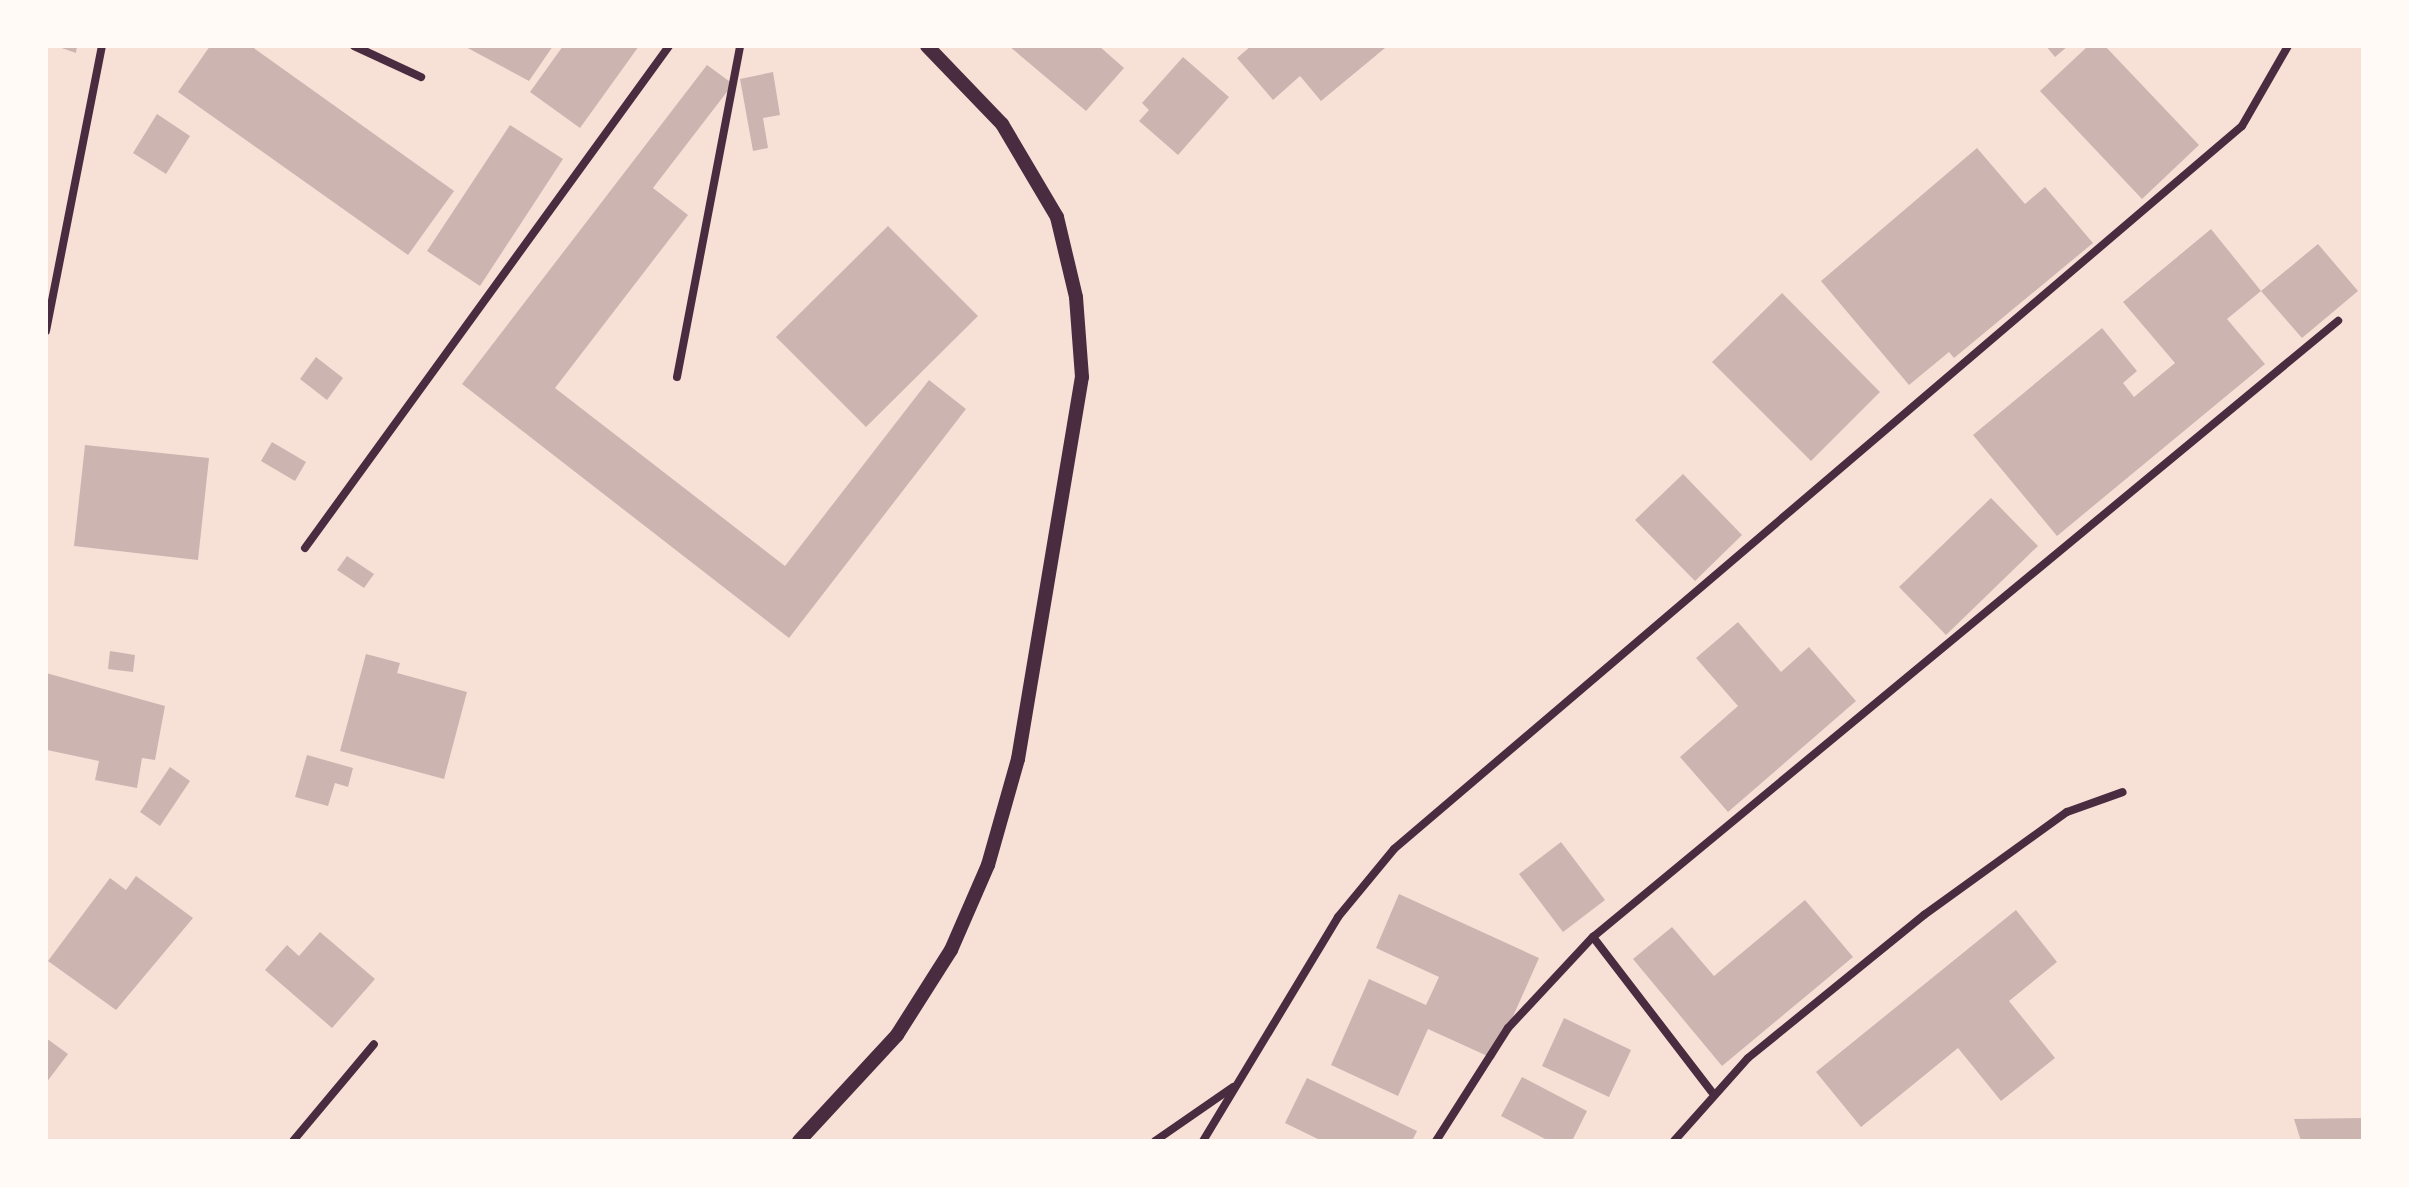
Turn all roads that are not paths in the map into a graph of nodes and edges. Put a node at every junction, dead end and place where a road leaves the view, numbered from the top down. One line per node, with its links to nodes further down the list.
1 (102, 46): 9 (street)
2 (354, 46): 7 (street)
3 (669, 46): 11 (street)
4 (740, 46): 10 (street)
5 (927, 46): 18 (street)
6 (2288, 46): 15 (street)
7 (421, 77)
8 (2338, 321): 13 (street)
9 (46, 331)
10 (677, 377)
11 (305, 548)
12 (2123, 792): 16 (street)
13 (1593, 937): 16 (street); 21 (street)
14 (374, 1044): 17 (street)
15 (1237, 1084): 19 (street); 20 (street)
16 (1712, 1092): 22 (street)
17 (293, 1141)
18 (799, 1141)
19 (1155, 1141)
20 (1203, 1141)
21 (1436, 1141)
22 (1674, 1141)

